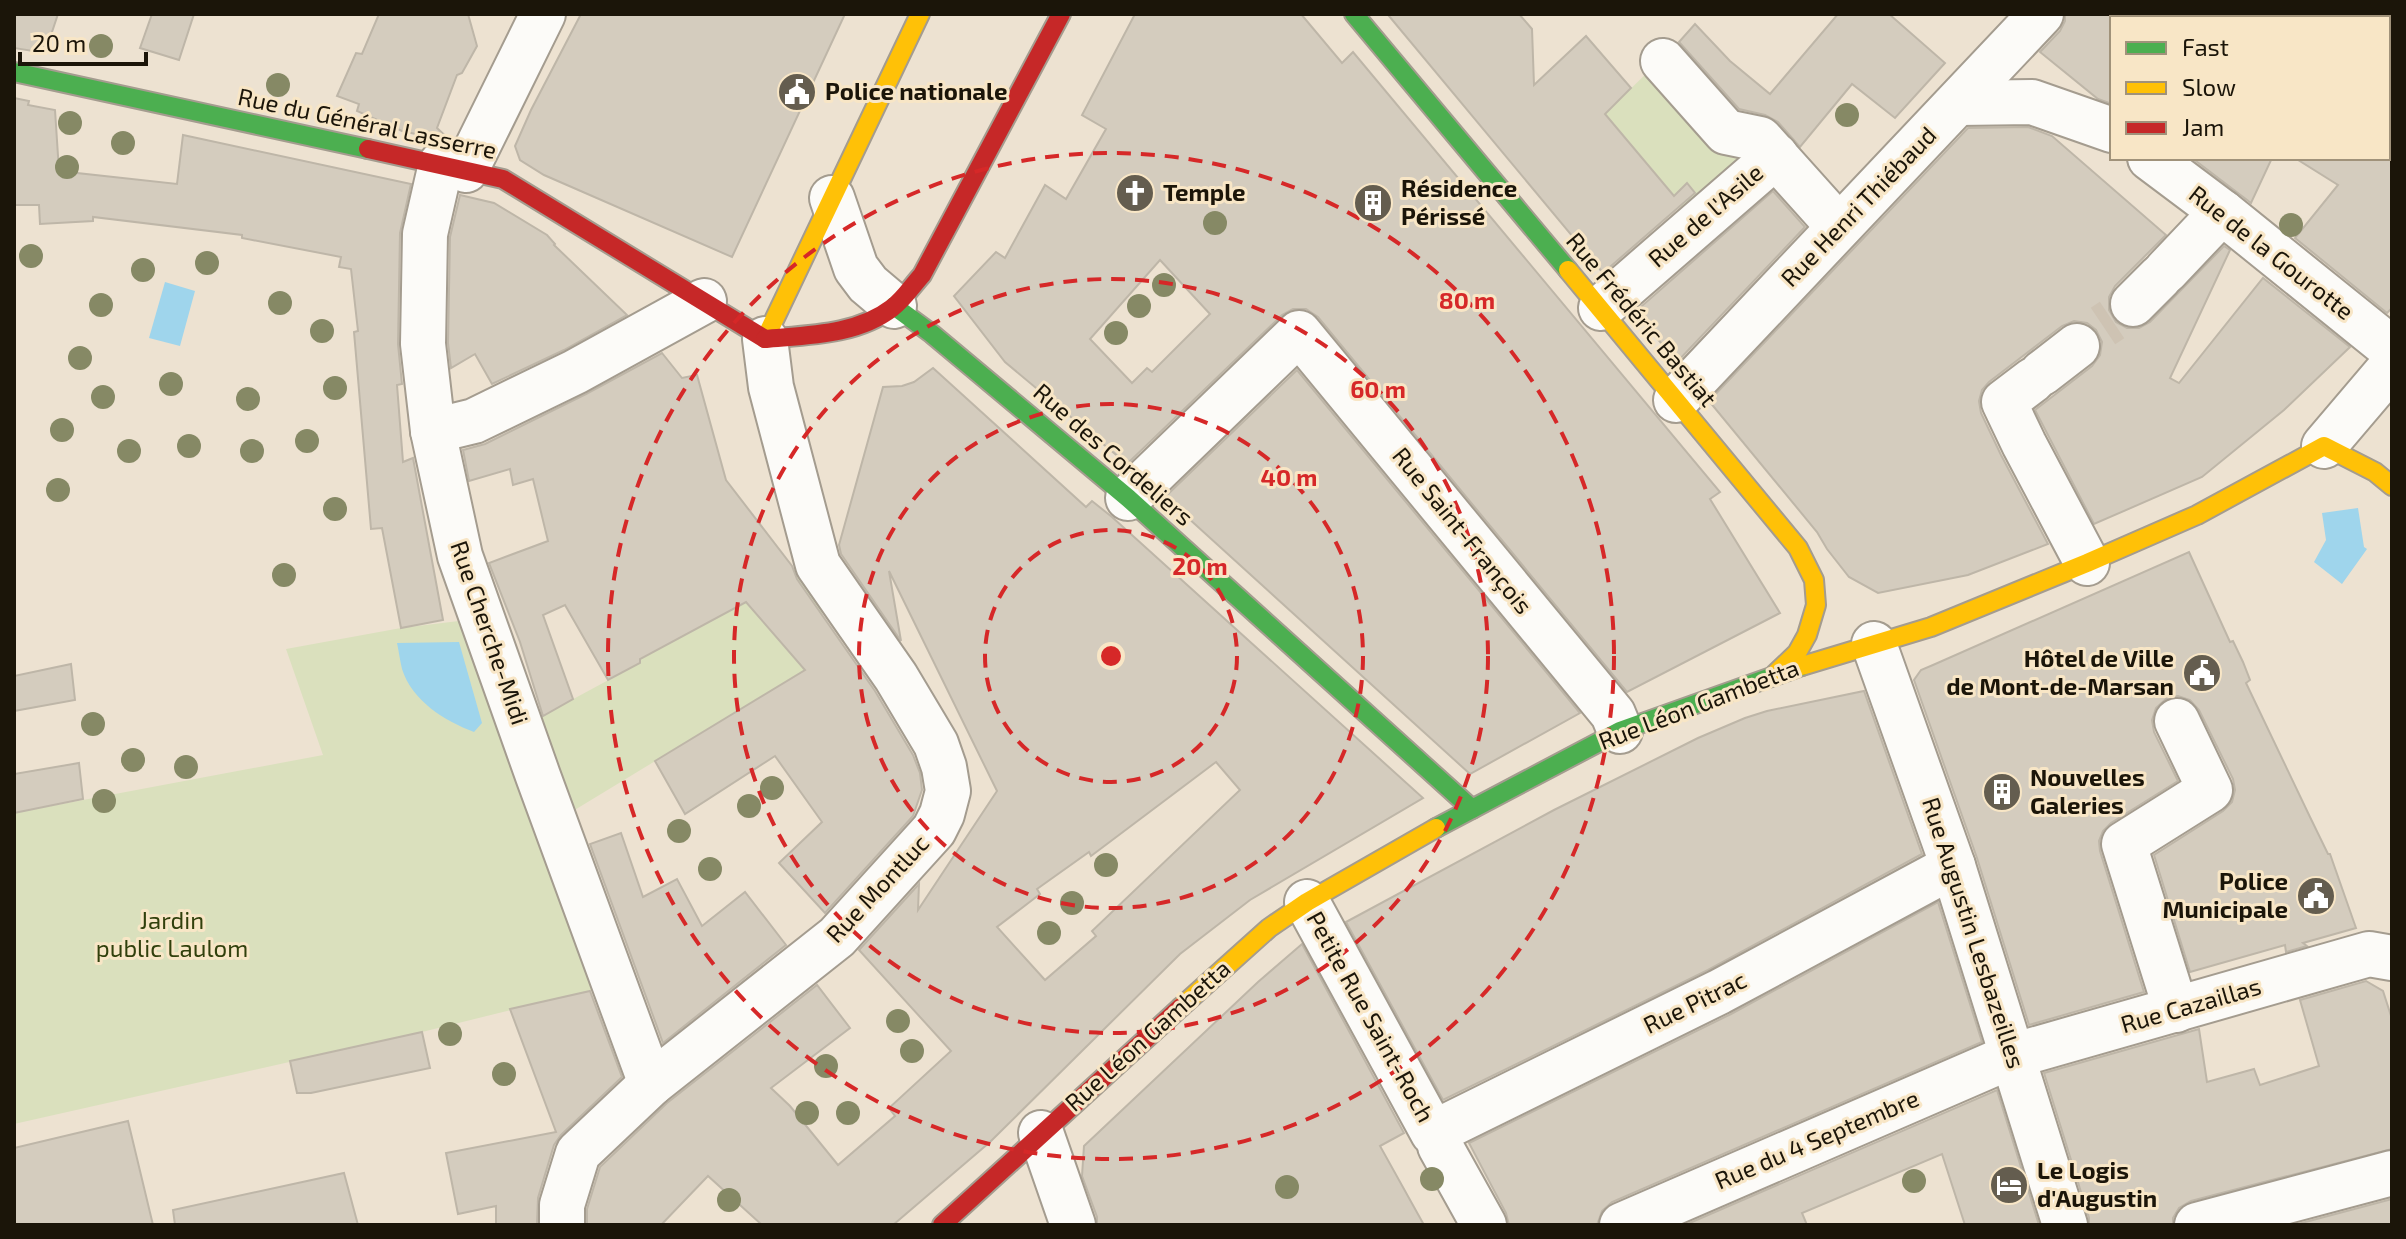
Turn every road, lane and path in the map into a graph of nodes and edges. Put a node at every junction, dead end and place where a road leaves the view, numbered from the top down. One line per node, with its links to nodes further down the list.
1 (543, 14): 12 (street, Rue Cherche-Midi)
2 (920, 14): 13 (street)
3 (1061, 14): 17 (street)
4 (1354, 14): 18 (street, Rue Frédéric Bastiat)
5 (2041, 14): 8 (street, Rue Henri Thiébaud)
6 (1663, 61): 10 (street, Rue de l'Asile)
7 (14, 72): 12 (street, Rue du Général Lasserre)
8 (1959, 103): 9 (street); 15 (street, Rue Henri Thiébaud)
9 (2110, 129)
10 (1776, 156): 15 (street, Rue de l'Asile); 18 (street, Rue de l'Asile)
11 (2153, 160): 14 (street, Rue de la Gourotte)
12 (453, 167): 16 (street, Rue du Général Lasserre); 23 (street, Rue Cherche-Midi)
13 (832, 198): 17 (street); 19 (street)
14 (2222, 212): 20 (street, Rue de la Gourotte); 27 (street)
15 (1839, 227): 22 (street, Rue Henri Thiébaud)
16 (704, 301): 19 (street, Rue du Général Lasserre); 23 (street)
17 (894, 306): 19 (street); 26 (street, Rue des Cordeliers)
18 (1601, 308): 22 (street, Rue Frédéric Bastiat)
19 (765, 339): 38 (street, Rue Montluc)
20 (2392, 349)
21 (2392, 366): 24 (street, Rue Léon Gambetta)
22 (1676, 400): 29 (street, Rue Frédéric Bastiat)
23 (433, 431): 38 (street, Rue Cherche-Midi)
24 (2324, 446): 25 (street); 27 (street, Rue Léon Gambetta)
25 (2392, 486)
26 (1128, 498): 31 (street, Rue Saint-François); 32 (street, Rue des Cordeliers)
27 (2087, 563): 28 (street, Rue Léon Gambetta)
28 (1874, 644): 29 (street, Rue Léon Gambetta); 33 (street, Rue Augustin Lesbazeilles)
29 (1775, 674): 31 (street, Rue Léon Gambetta)
30 (2177, 721): 36 (street)
31 (1620, 731): 32 (street, Rue Léon Gambetta)
32 (1472, 809): 34 (street, Rue Léon Gambetta)
33 (1953, 866): 37 (street, Rue Augustin Lesbazeilles); 40 (street, Rue Pitrac)
34 (1307, 902): 39 (street, Rue Léon Gambetta); 40 (street, Petite Rue Saint-Roch)
35 (2380, 956): 36 (street, Rue Cazaillas)
36 (2176, 1010): 37 (street, Rue Cazaillas)
37 (2012, 1056): 46 (street, Rue du 4 Septembre); 47 (street, Rue Augustin Lesbazeilles)
38 (651, 1084): 42 (street, Rue Montluc)
39 (1041, 1133): 43 (street, Rue Léon Gambetta); 44 (street)
40 (1436, 1139): 45 (street, Petite Rue Saint-Roch)
41 (2392, 1173): 48 (street)
42 (562, 1225)
43 (942, 1225)
44 (1073, 1225)
45 (1484, 1225)
46 (1622, 1225)
47 (2065, 1225)
48 (2197, 1225)

